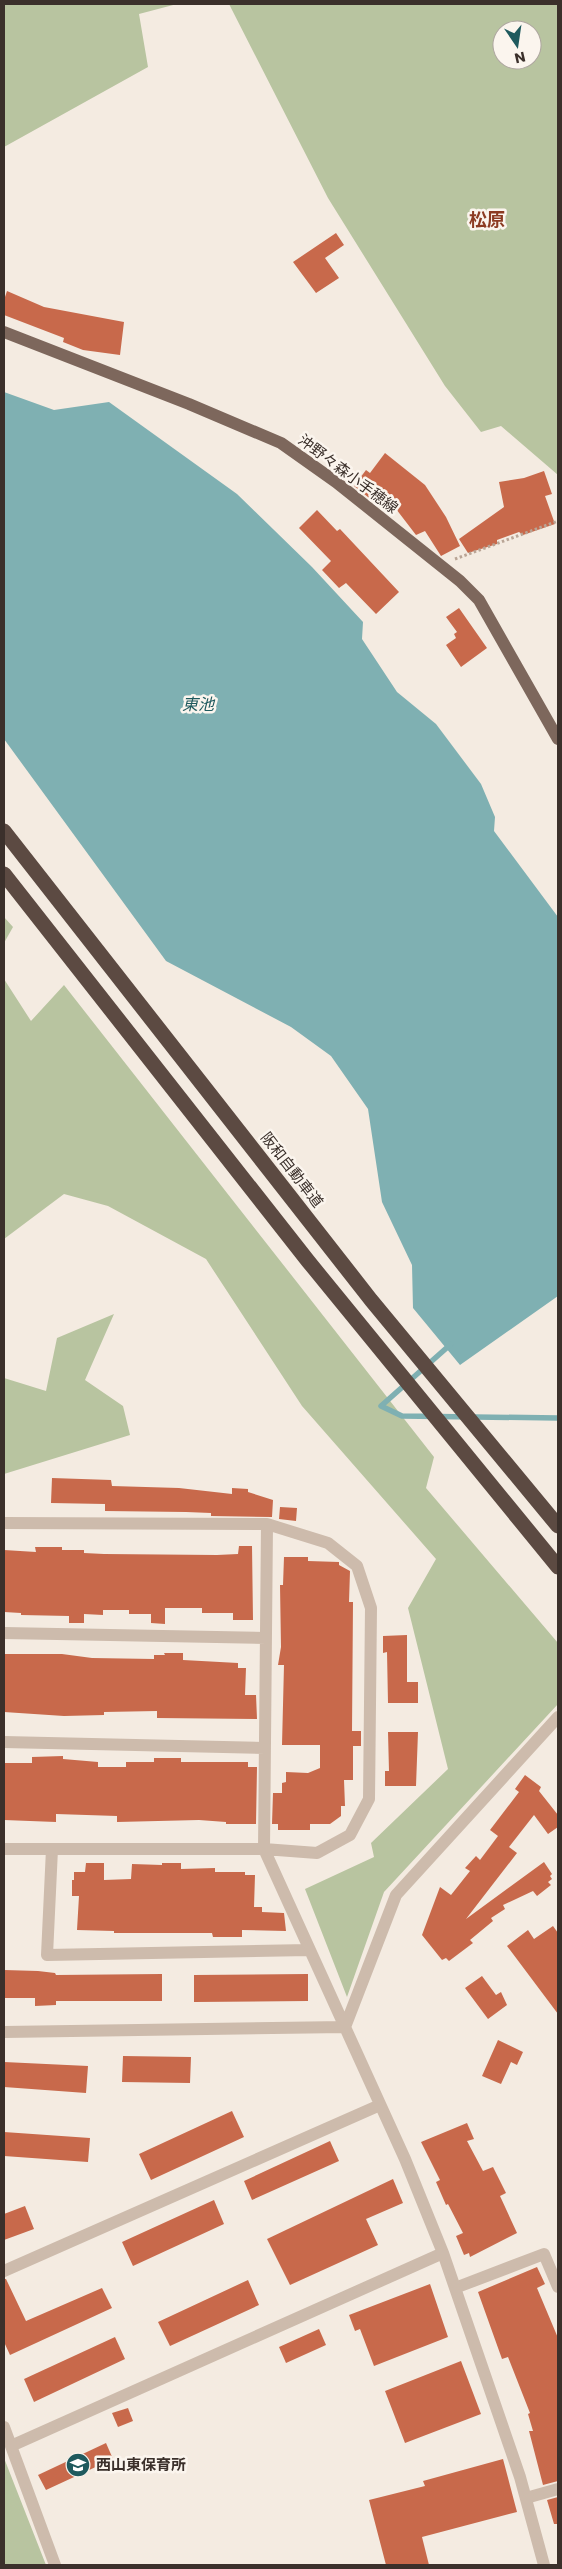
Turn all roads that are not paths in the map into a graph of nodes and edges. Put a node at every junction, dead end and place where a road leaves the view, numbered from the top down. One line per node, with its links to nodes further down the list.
1 (4, 332): 2 (main road, 沖野々森小手穂線)
2 (558, 739)
3 (4, 831): 7 (highway, 阪和自動車道)
4 (4, 874): 8 (highway)
5 (4, 1523): 6 (street)
6 (267, 1524): 10 (street); 16 (street)
7 (558, 1526)
8 (558, 1567)
9 (4, 1633): 10 (street)
10 (266, 1638): 13 (street)
11 (558, 1717): 18 (street)
12 (4, 1742): 13 (street)
13 (265, 1748): 16 (street)
14 (4, 1848): 15 (street)
15 (52, 1848): 16 (street); 17 (street)
16 (264, 1849): 17 (street)
17 (309, 1950): 18 (street)
18 (345, 2028): 19 (street); 20 (street)
19 (4, 2032)
20 (380, 2105): 21 (street); 22 (street)
21 (443, 2253): 24 (street); 26 (street)
22 (4, 2271)
23 (558, 2287): 24 (street)
24 (455, 2288): 28 (street)
25 (4, 2427): 26 (street)
26 (11, 2446): 29 (street)
27 (558, 2489): 28 (street)
28 (526, 2498): 30 (street)
29 (55, 2565)
30 (544, 2565)

